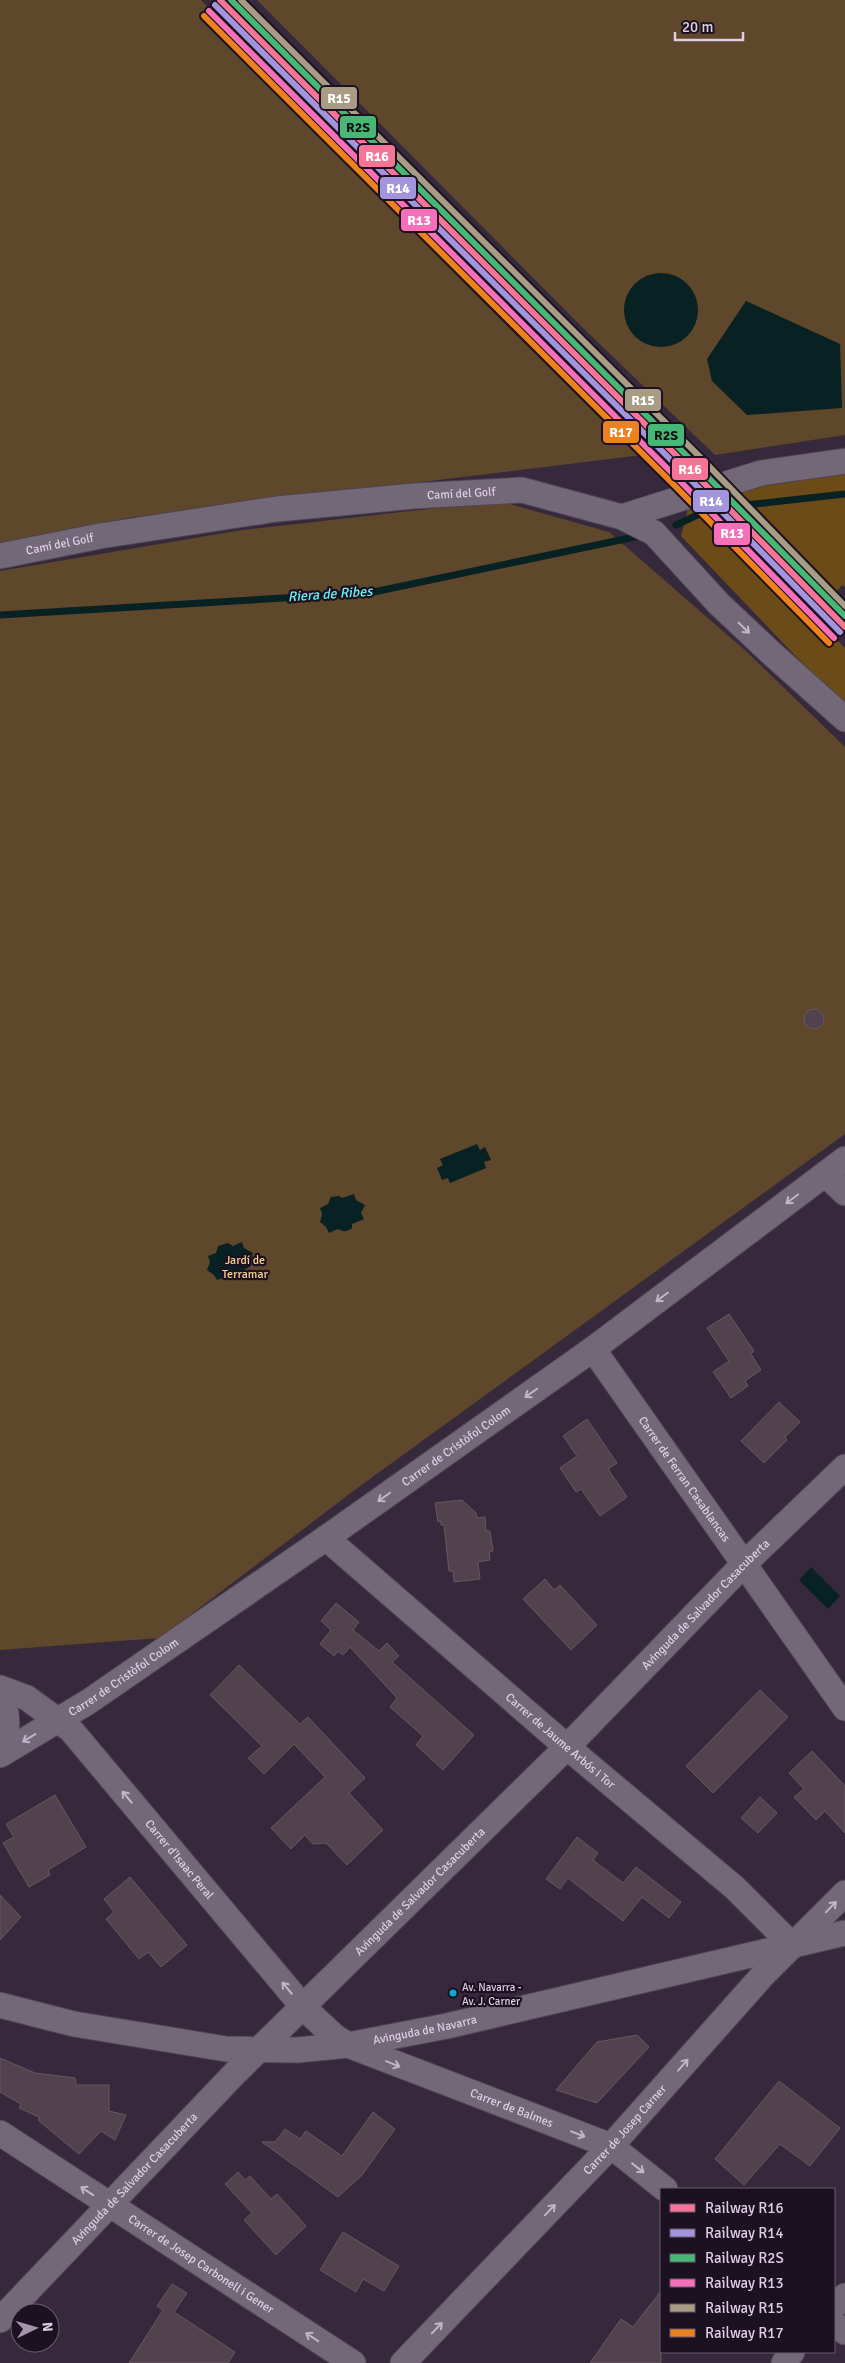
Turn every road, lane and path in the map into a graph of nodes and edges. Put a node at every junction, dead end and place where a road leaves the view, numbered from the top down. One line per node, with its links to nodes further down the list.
1 (845, 461): 2 (street)
2 (622, 517): 3 (street, Camí del Golf); 4 (street, Camí del Golf, one-way to 4)
3 (0, 556)
4 (845, 719)
5 (845, 1159): 6 (street, Carrer de Cristòfol Colom)
6 (825, 1174): 7 (street); 8 (street, Carrer de Cristòfol Colom, one-way to 8)
7 (845, 1193)
8 (593, 1349): 10 (street, Carrer de Cristòfol Colom, one-way to 10); 11 (street, Carrer de Ferran Casablancas)
9 (845, 1468): 11 (street, Avinguda de Salvador Casacuberta)
10 (326, 1538): 15 (street, Carrer de Cristòfol Colom); 16 (street, Carrer de Jaume Arbós i Tor)
11 (744, 1565): 14 (street, Carrer de Ferran Casablancas); 16 (street, Avinguda de Salvador Casacuberta)
12 (0, 1688): 15 (street, Carrer d'Isaac Peral)
13 (0, 1699): 17 (street)
14 (845, 1708)
15 (59, 1720): 18 (street, Carrer de Cristòfol Colom, one-way to 18); 23 (street, Carrer d'Isaac Peral, one-way to 15)
16 (567, 1747): 21 (street, Carrer de Jaume Arbós i Tor); 23 (street, Avinguda de Salvador Casacuberta)
17 (0, 1748)
18 (0, 1755)
19 (845, 1893): 21 (street, Carrer de Josep Carner, one-way to 19)
20 (845, 1933): 21 (street, Avinguda de Navarra)
21 (793, 1946): 24 (street, Avinguda de Navarra); 27 (street, Carrer de Josep Carner, one-way to 21)
22 (0, 2004): 25 (street, Avinguda de Navarra)
23 (304, 2008): 24 (street, Carrer d'Isaac Peral); 25 (street, Avinguda de Salvador Casacuberta)
24 (348, 2046): 25 (street, Avinguda de Navarra); 27 (street, Carrer de Balmes, one-way to 27)
25 (260, 2051): 29 (street, Avinguda de Salvador Casacuberta)
26 (0, 2133): 29 (street, Carrer de Josep Carbonell i Gener, one-way to 26)
27 (611, 2146): 28 (street, Carrer de Balmes, one-way to 28); 34 (street, Carrer de Josep Carner, one-way to 27)
28 (664, 2188)
29 (110, 2206): 32 (street, Avinguda de Salvador Casacuberta); 33 (street, Carrer de Josep Carbonell i Gener, one-way to 29)
30 (845, 2296): 31 (street)
31 (835, 2305)
32 (0, 2320)
33 (353, 2363)
34 (403, 2363)

